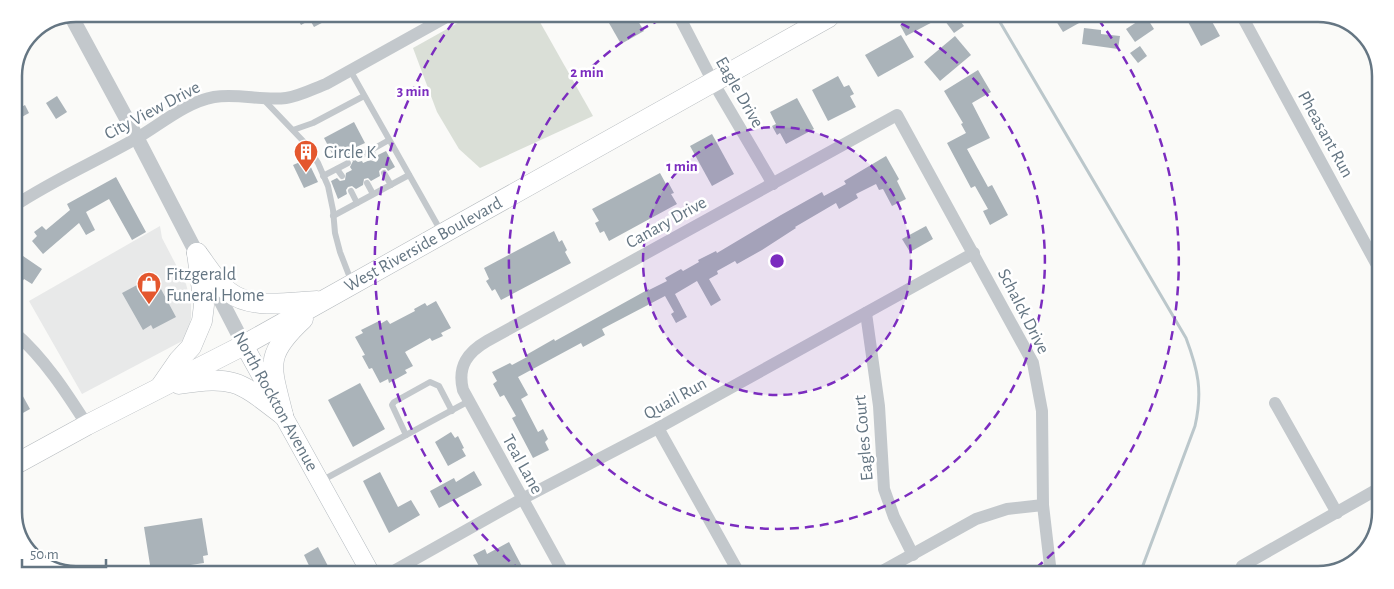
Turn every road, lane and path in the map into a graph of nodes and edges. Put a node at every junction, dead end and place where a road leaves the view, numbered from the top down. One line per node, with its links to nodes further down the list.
1 (74, 22): 12 (street, North Rockton Avenue)
2 (437, 22): 6 (street, City View Drive)
3 (681, 22): 7 (street, Eagle Drive)
4 (818, 22): 7 (main road, West Riverside Boulevard)
5 (1245, 22): 34 (street, Pheasant Run)
6 (350, 70): 8 (lane); 9 (street, City View Drive)
7 (713, 82): 25 (street, Eagle Drive); 31 (main road, West Riverside Boulevard)
8 (364, 96): 11 (lane); 13 (lane)
9 (262, 98): 11 (lane); 12 (street, City View Drive)
10 (897, 115): 25 (street, Canary Drive); 33 (street, Schalck Drive)
11 (293, 130): 21 (lane)
12 (137, 138): 28 (street, City View Drive); 32 (street, North Rockton Avenue)
13 (389, 140): 14 (lane); 20 (lane)
14 (371, 150): 15 (lane); 16 (lane)
15 (359, 157)
16 (374, 157)
17 (348, 163): 18 (lane)
18 (337, 169): 21 (lane); 22 (lane)
19 (384, 173): 24 (lane)
20 (409, 175): 24 (lane); 31 (lane)
21 (323, 176): 30 (lane)
22 (342, 176)
23 (366, 183): 27 (lane)
24 (391, 184): 27 (lane)
25 (773, 184): 40 (street, Canary Drive)
26 (351, 191): 29 (lane)
27 (373, 194): 29 (lane)
28 (23, 201)
29 (357, 203): 30 (lane)
30 (333, 216): 35 (lane)
31 (442, 234): 35 (main road, West Riverside Boulevard)
32 (197, 252): 36 (main road); 39 (street, North Rockton Avenue); 41 (main road)
33 (974, 253): 37 (street, Quail Run); 53 (street, Schalck Drive)
34 (1371, 255)
35 (352, 284): 36 (main road, West Riverside Boulevard)
36 (322, 301): 39 (main road, West Riverside Boulevard); 45 (main road)
37 (866, 313): 47 (street, Quail Run); 55 (street, Eagles Court)
38 (23, 341): 46 (street)
39 (244, 344): 41 (main road, West Riverside Boulevard); 45 (main road, North Rockton Avenue)
40 (463, 370): 42 (street, Teal Lane)
41 (160, 388): 45 (main road); 46 (main road, West Riverside Boulevard)
42 (469, 402): 44 (lane); 52 (street, Teal Lane)
43 (1274, 403): 54 (street)
44 (452, 411): 48 (lane); 48 (lane)
45 (283, 415): 50 (main road, North Rockton Avenue)
46 (87, 425): 49 (main road, West Riverside Boulevard)
47 (658, 428): 52 (street, Quail Run); 59 (street)
48 (406, 435): 50 (lane)
49 (23, 460)
50 (320, 482): 56 (main road, North Rockton Avenue)
51 (1372, 492): 54 (street)
52 (522, 499): 57 (street, Quail Run); 58 (street, Teal Lane)
53 (1043, 505): 55 (street); 61 (street, Schalck Drive)
54 (1337, 512): 62 (street)
55 (913, 555): 60 (street)
56 (367, 566)
57 (403, 566)
58 (560, 566)
59 (735, 566)
60 (892, 566)
61 (1050, 566)
62 (1252, 566)

